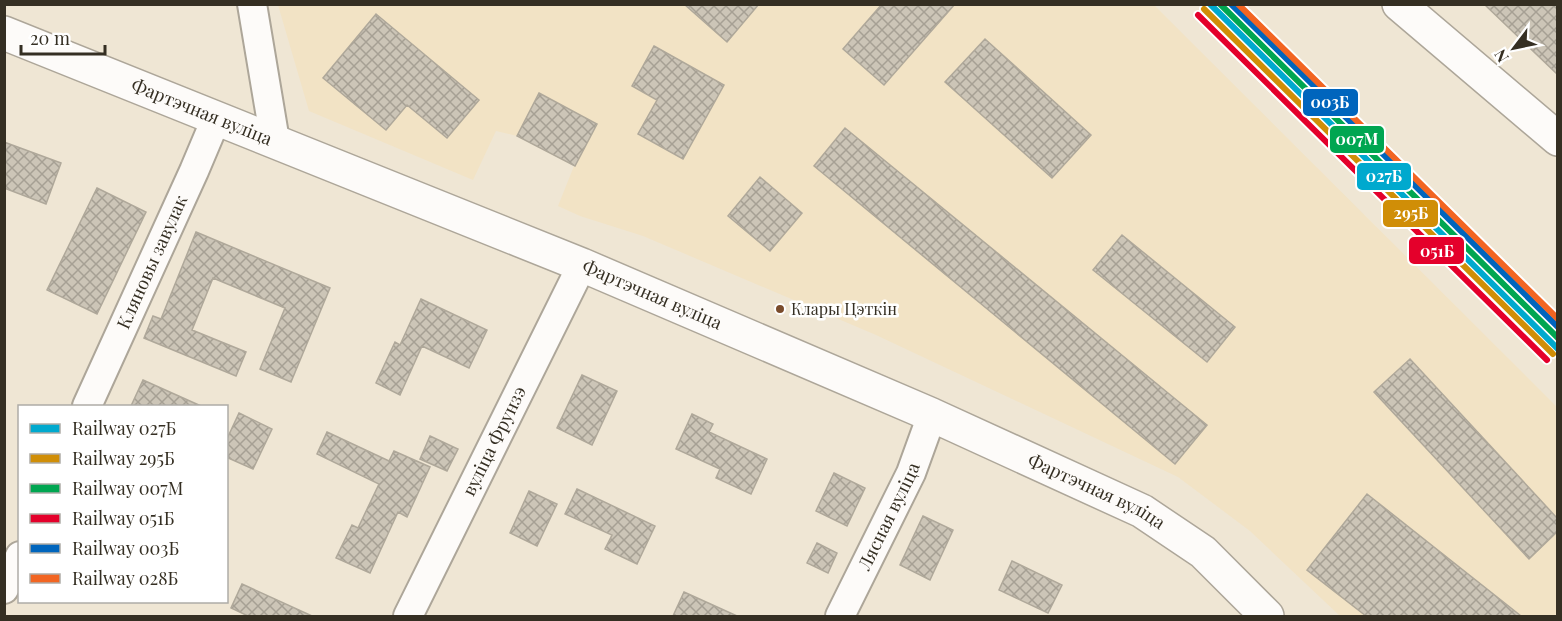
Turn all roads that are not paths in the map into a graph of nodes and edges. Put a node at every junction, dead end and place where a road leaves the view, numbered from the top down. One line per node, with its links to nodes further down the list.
1 (252, 4): 6 (street)
2 (1399, 4): 5 (main road)
3 (4, 33): 4 (main road, Фартэчная вуліца)
4 (216, 118): 6 (main road, Фартэчная вуліца); 8 (street, Кляновы завулак)
5 (1557, 139)
6 (275, 141): 7 (main road, Фартэчная вуліца)
7 (582, 266): 9 (main road, Фартэчная вуліца); 12 (street, вуліца Фрунзэ)
8 (87, 405)
9 (932, 415): 13 (street, Лясная вуліца); 14 (main road, Фартэчная вуліца)
10 (18, 560): 11 (street)
11 (4, 589)
12 (408, 616)
13 (840, 616)
14 (1267, 616)

